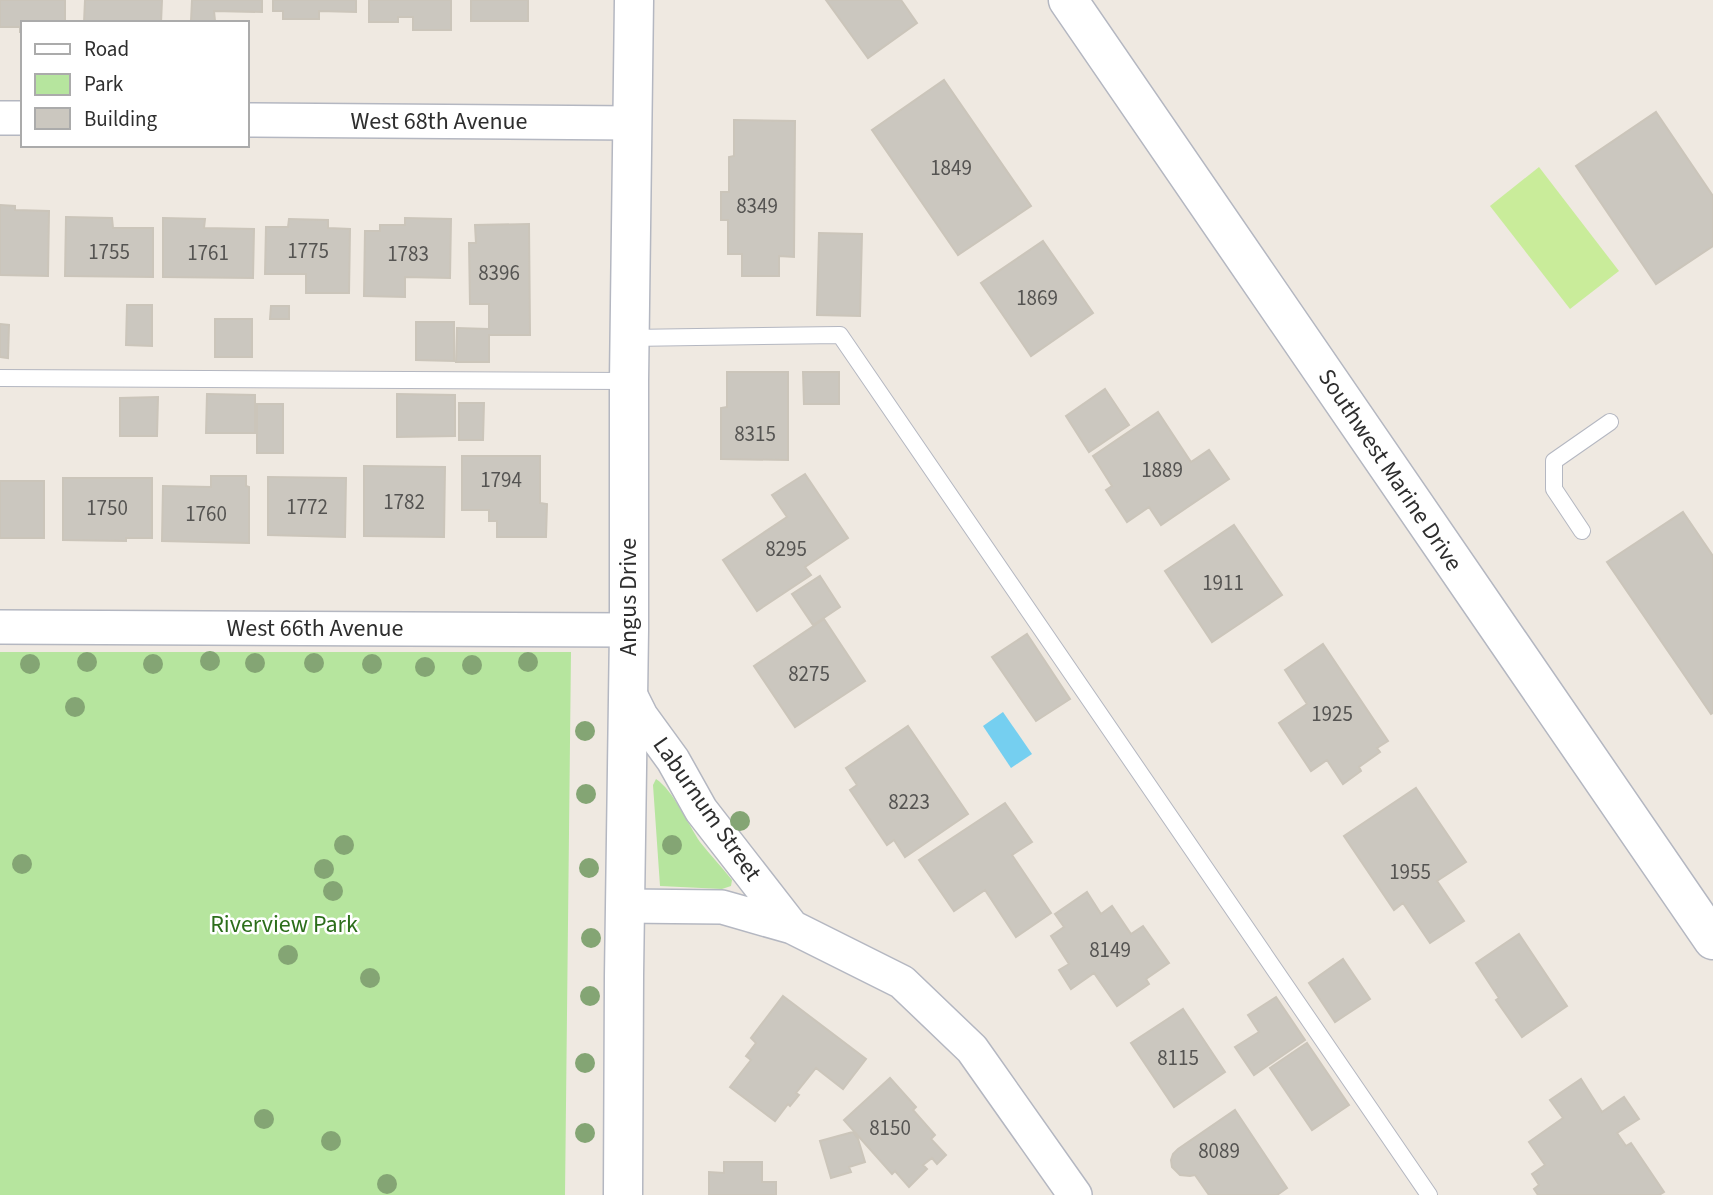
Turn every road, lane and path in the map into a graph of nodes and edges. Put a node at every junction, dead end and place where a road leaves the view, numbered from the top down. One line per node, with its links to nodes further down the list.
1 (634, 0): 6 (street, Angus Drive)
2 (1068, 0): 17 (street, Southwest Marine Drive)
3 (0, 118): 4 (street)
4 (21, 118)
5 (248, 120): 6 (street, West 68th Avenue)
6 (632, 123): 7 (street, Angus Drive)
7 (630, 338): 9 (street, Angus Drive); 20 (lane)
8 (0, 378): 9 (lane)
9 (629, 381): 13 (street, Angus Drive)
10 (1610, 422): 11 (lane)
11 (1582, 531)
12 (0, 626): 13 (street, West 66th Avenue)
13 (629, 630): 14 (street, Angus Drive)
14 (627, 688): 15 (street, Angus Drive); 16 (street, Laburnum Street)
15 (625, 906): 16 (street, Laburnum Street); 18 (street, Angus Drive)
16 (792, 927): 19 (street, Laburnum Street)
17 (1713, 940)
18 (623, 1195)
19 (1075, 1195)
20 (1429, 1195)

